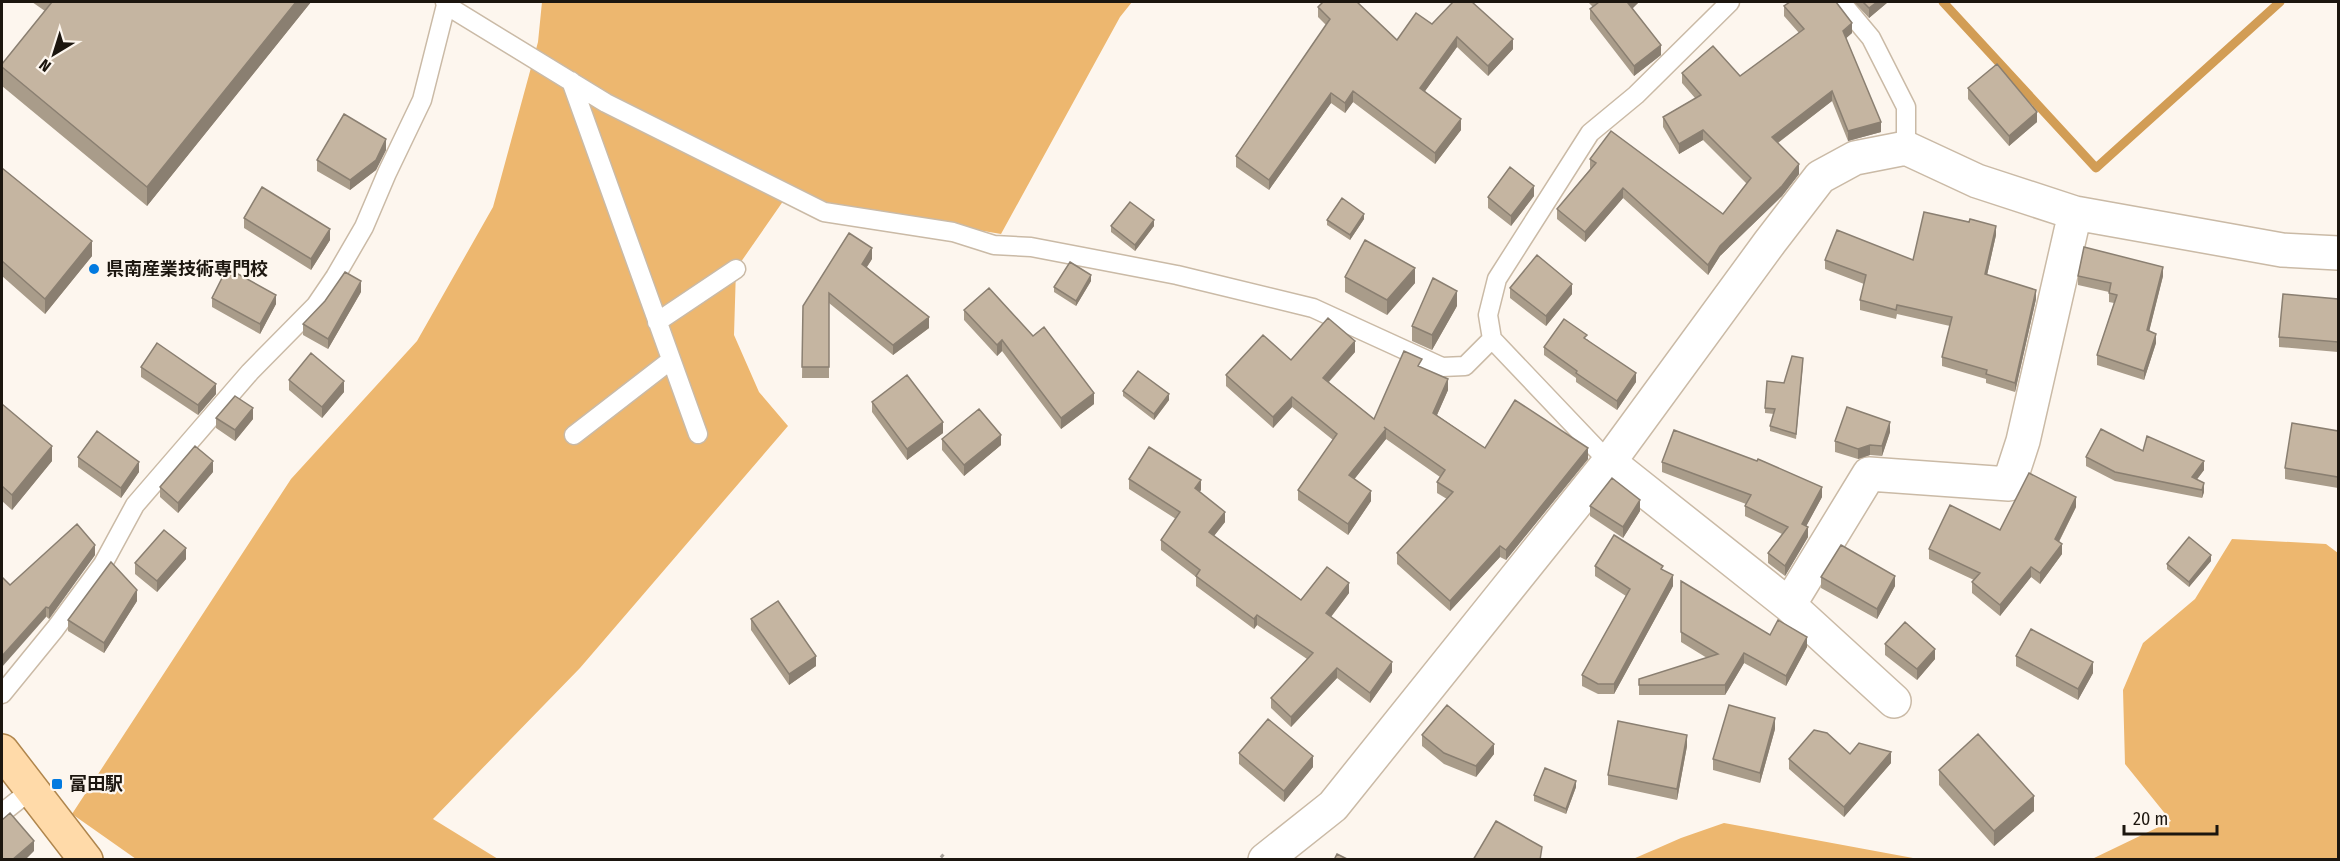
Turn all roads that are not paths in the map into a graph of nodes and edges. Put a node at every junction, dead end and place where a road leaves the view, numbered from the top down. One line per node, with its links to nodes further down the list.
1 (1730, 2): 10 (lane)
2 (1840, 2): 5 (lane)
3 (445, 3): 4 (lane); 16 (lane)
4 (571, 81): 9 (lane); 10 (lane)
5 (1906, 148): 6 (street); 14 (street)
6 (2075, 213): 7 (street); 15 (street)
7 (2338, 254)
8 (736, 269): 9 (lane)
9 (657, 322): 11 (lane)
10 (1492, 339): 14 (lane)
11 (671, 360): 12 (lane); 13 (lane)
12 (698, 434)
13 (574, 435)
14 (1609, 462): 15 (street); 22 (street)
15 (1789, 606): 17 (street)
16 (2, 694)
17 (1894, 701)
18 (2, 751): 19 (main road)
19 (31, 790): 20 (lane); 21 (main road)
20 (2, 813)
21 (86, 860)
22 (1265, 860)

